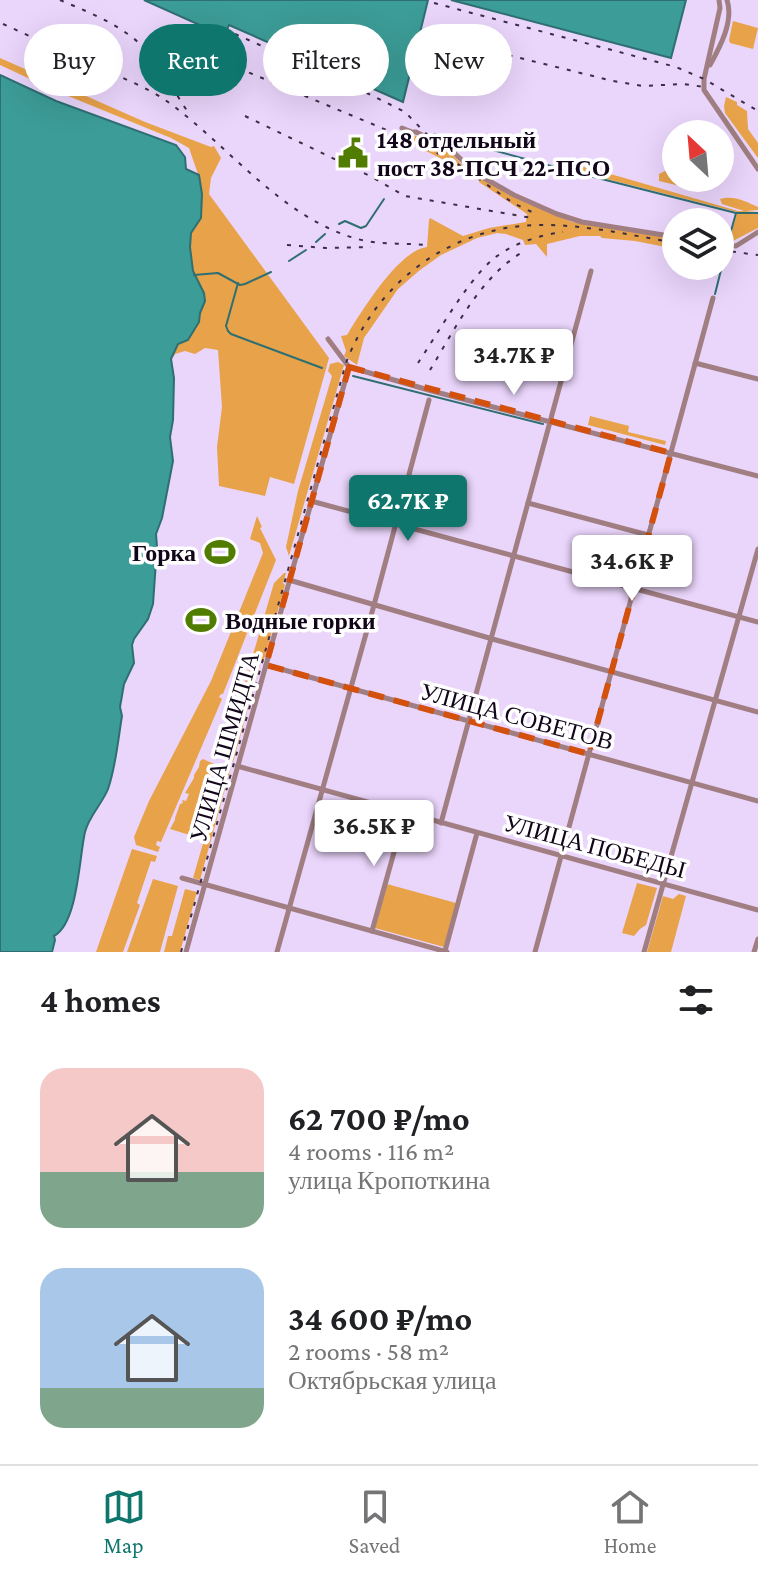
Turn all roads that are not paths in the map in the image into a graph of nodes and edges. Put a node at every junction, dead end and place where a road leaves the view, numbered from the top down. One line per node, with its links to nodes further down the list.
1 (719, 0): 3 (street)
2 (727, 0): 3 (street)
3 (705, 73): 5 (street)
4 (402, 128): 7 (street)
5 (758, 169)
6 (758, 232): 8 (street)
7 (662, 235)
8 (734, 246)
9 (591, 271): 16 (street)
10 (713, 298): 12 (street)
11 (328, 339): 13 (street)
12 (695, 363): 14 (street); 17 (street)
13 (349, 367): 16 (street); 19 (street, УЛИЦА ШМИДТА)
14 (758, 379)
15 (429, 400): 21 (street)
16 (550, 421): 17 (street); 20 (street)
17 (671, 453): 18 (street); 22 (street)
18 (758, 476)
19 (311, 501): 21 (street); 25 (street, УЛИЦА ШМИДТА)
20 (528, 503): 22 (street); 24 (street)
21 (396, 524): 24 (street); 27 (street)
22 (648, 535): 26 (street)
23 (758, 549): 28 (street)
24 (513, 556): 26 (street); 30 (street)
25 (289, 580): 27 (street); 31 (street, УЛИЦА ШМИДТА)
26 (634, 589): 28 (street); 32 (street)
27 (374, 605): 30 (street); 33 (street)
28 (739, 617): 29 (street); 34 (street)
29 (758, 622)
30 (491, 638): 32 (street); 36 (street)
31 (266, 665): 33 (street, УЛИЦА СОВЕТОВ); 38 (street, УЛИЦА ШМИДТА)
32 (611, 671): 34 (street); 37 (street)
33 (351, 689): 36 (street, УЛИЦА СОВЕТОВ); 40 (street)
34 (715, 700): 35 (street); 39 (street)
35 (758, 712)
36 (469, 721): 37 (street, УЛИЦА СОВЕТОВ); 43 (street)
37 (589, 754): 39 (street, УЛИЦА СОВЕТОВ); 45 (street)
38 (237, 766): 40 (street, УЛИЦА ПОБЕДЫ); 48 (street, УЛИЦА ШМИДТА)
39 (692, 783): 41 (street, УЛИЦА СОВЕТОВ); 47 (street)
40 (323, 790): 42 (street, УЛИЦА ПОБЕДЫ); 49 (street)
41 (758, 801)
42 (405, 813): 43 (street, УЛИЦА ПОБЕДЫ); 51 (street)
43 (441, 823): 44 (street, УЛИЦА ПОБЕДЫ)
44 (477, 832): 45 (street, УЛИЦА ПОБЕДЫ); 55 (street)
45 (561, 856): 47 (street, УЛИЦА ПОБЕДЫ); 56 (street)
46 (182, 878): 48 (street)
47 (663, 884): 50 (street, УЛИЦА ПОБЕДЫ); 57 (street)
48 (204, 885): 49 (street); 53 (street, УЛИЦА ШМИДТА)
49 (289, 908): 51 (street); 54 (street)
50 (758, 910)
51 (372, 931): 55 (street)
52 (758, 939): 58 (street)
53 (186, 952)
54 (277, 952)
55 (446, 952)
56 (535, 952)
57 (644, 952)
58 (754, 952)

